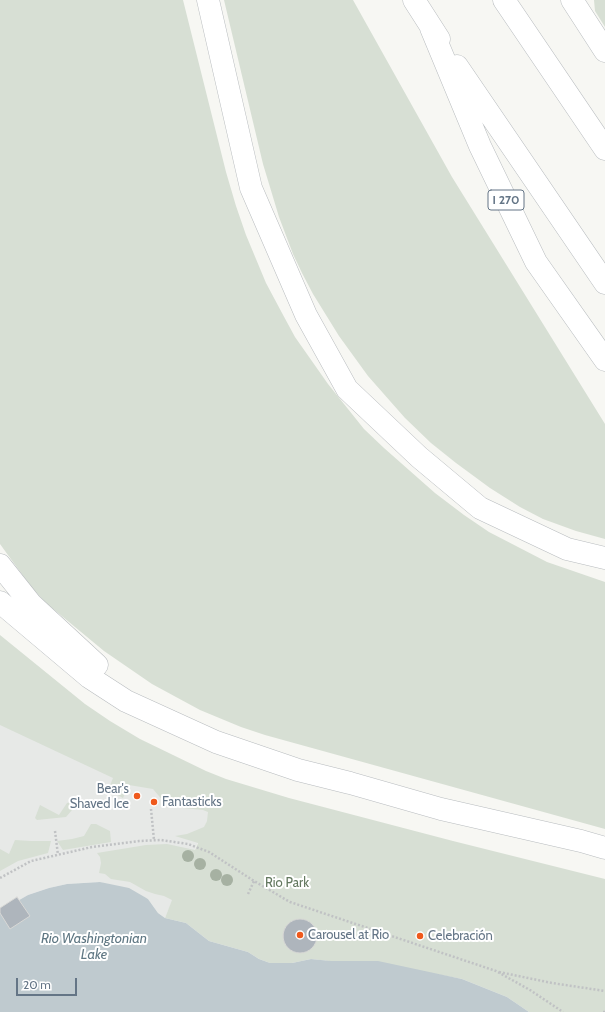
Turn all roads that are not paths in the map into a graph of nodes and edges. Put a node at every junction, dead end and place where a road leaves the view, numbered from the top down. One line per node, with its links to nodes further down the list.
1 (208, 0): 12 (highway)
2 (414, 0): 6 (highway, I 270)
3 (504, 0): 9 (highway)
4 (572, 0): 5 (highway)
5 (589, 27): 7 (highway); 8 (highway)
6 (431, 28): 10 (highway, I 270); 11 (highway, I 270)
7 (605, 42)
8 (605, 51)
9 (605, 149)
10 (605, 283)
11 (605, 360)
12 (605, 558)
13 (0, 565): 15 (highway)
14 (0, 602): 15 (highway)
15 (167, 721): 16 (highway)
16 (605, 848)

